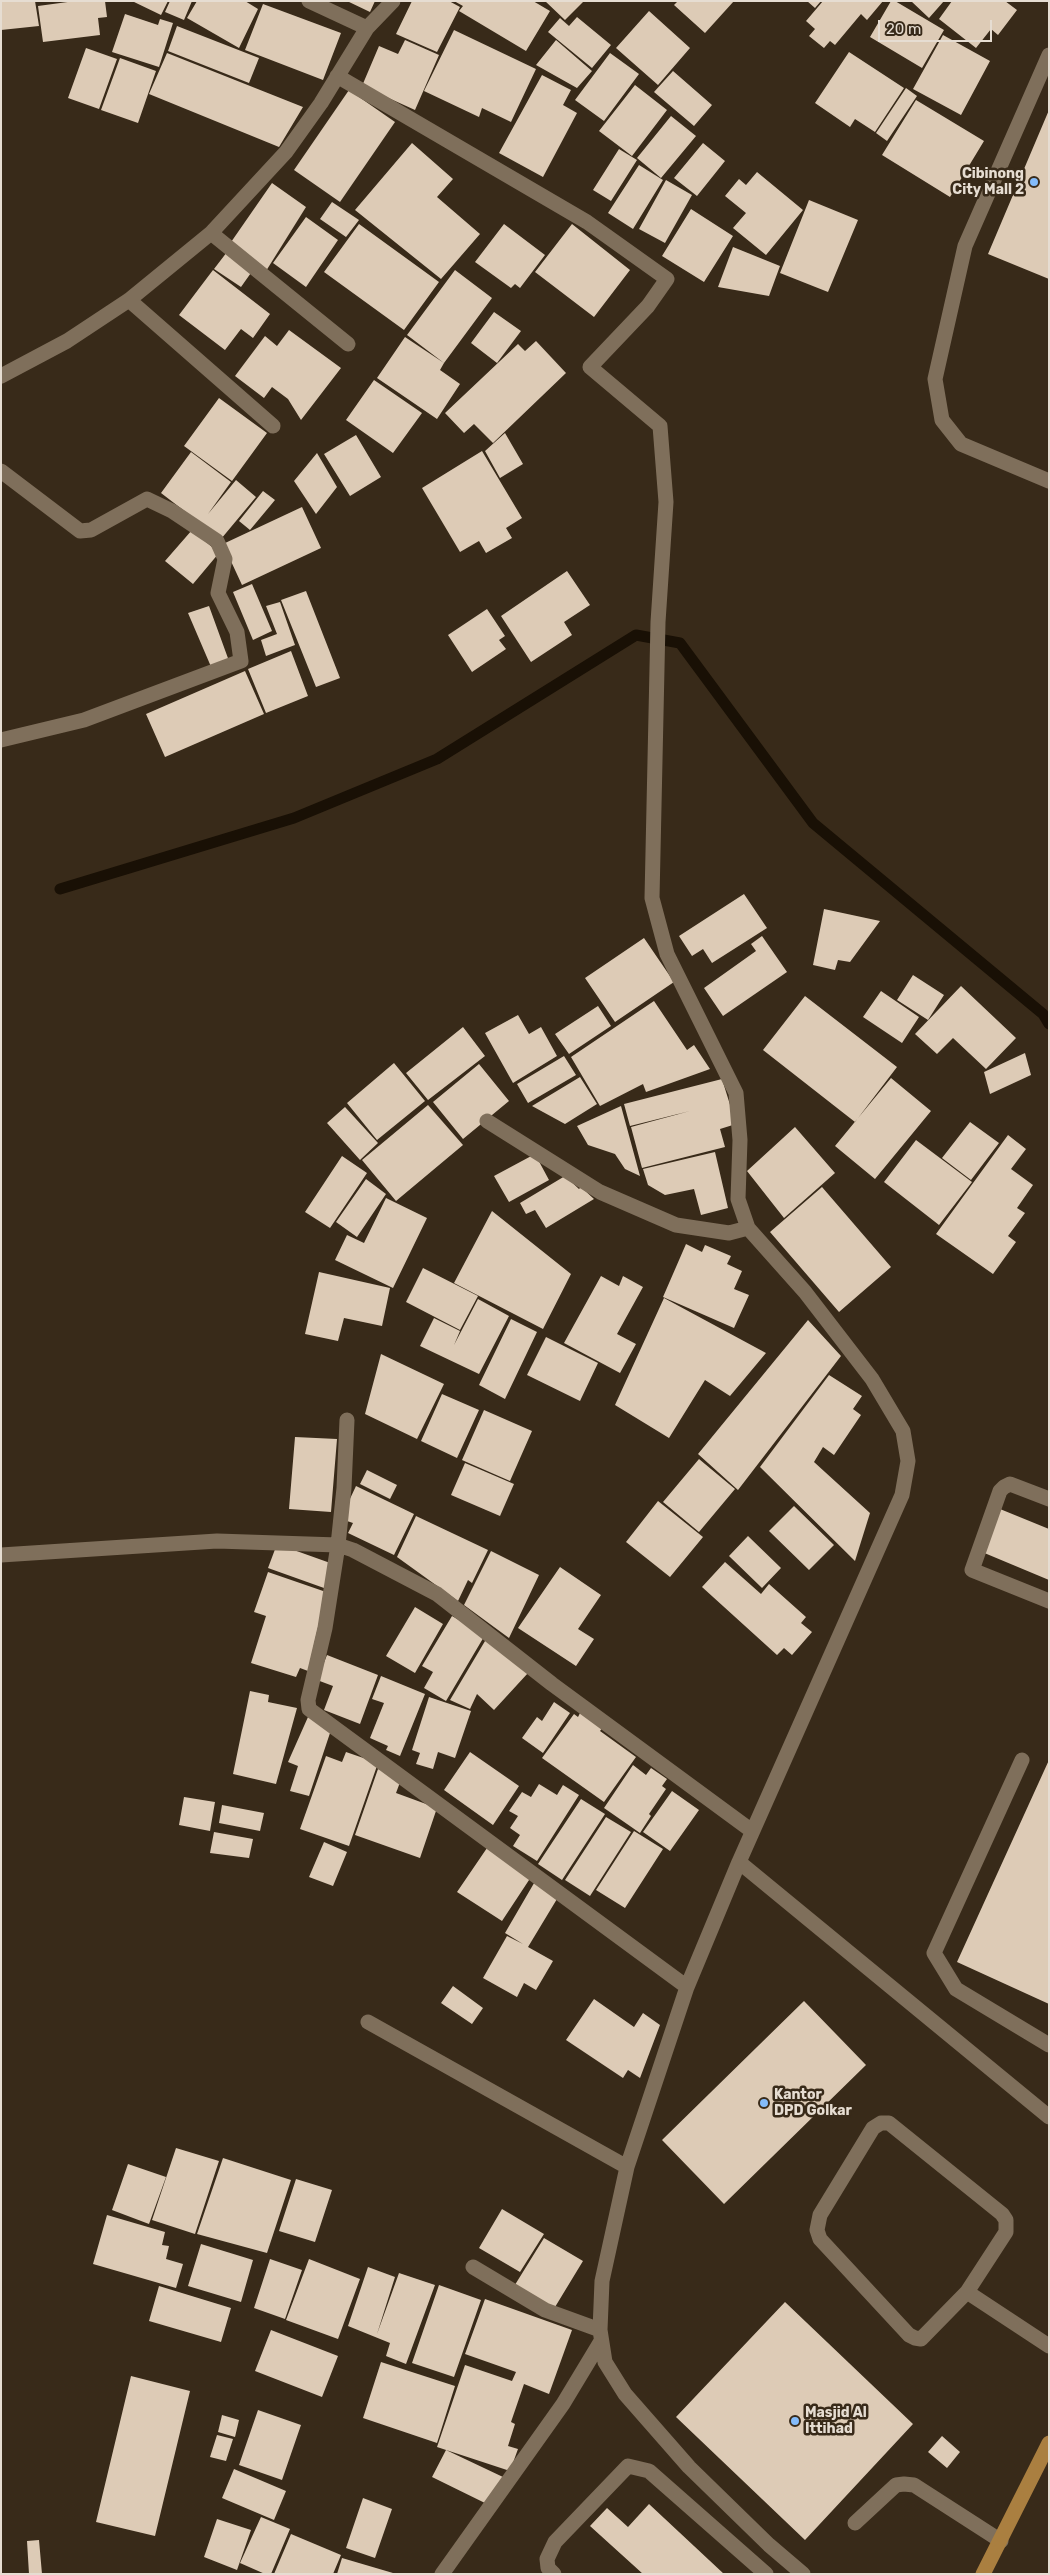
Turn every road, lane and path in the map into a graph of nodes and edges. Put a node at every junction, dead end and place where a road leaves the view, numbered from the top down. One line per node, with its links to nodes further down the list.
1 (310, 1): 3 (street)
2 (393, 1): 3 (street)
3 (367, 28): 5 (street)
4 (1049, 56): 12 (street)
5 (337, 76): 6 (street); 15 (street)
6 (211, 233): 7 (street); 8 (street)
7 (129, 300): 9 (street); 10 (street)
8 (348, 344)
9 (1, 376)
10 (273, 426)
11 (1, 471): 13 (street)
12 (1049, 481)
13 (1, 740)
14 (487, 1121): 15 (street)
15 (748, 1228): 22 (street)
16 (347, 1420): 18 (street)
17 (1049, 1499): 20 (street)
18 (338, 1545): 19 (street); 22 (street); 24 (street)
19 (1, 1555)
20 (1049, 1601)
21 (1022, 1760): 26 (street)
22 (752, 1831): 23 (street)
23 (738, 1862): 24 (street); 27 (street)
24 (687, 1987): 28 (street)
25 (368, 2022): 28 (street)
26 (1049, 2045)
27 (1049, 2117)
28 (627, 2167): 31 (street)
29 (473, 2267): 31 (street)
30 (967, 2292): 30 (street); 32 (street)
31 (601, 2336): 36 (street); 39 (street)
32 (1049, 2346)
33 (1049, 2442): 35 (main road)
34 (855, 2523): 35 (street)
35 (1001, 2541): 40 (main road)
36 (442, 2574)
37 (554, 2574): 38 (street)
38 (766, 2574)
39 (803, 2574)
40 (983, 2574)

